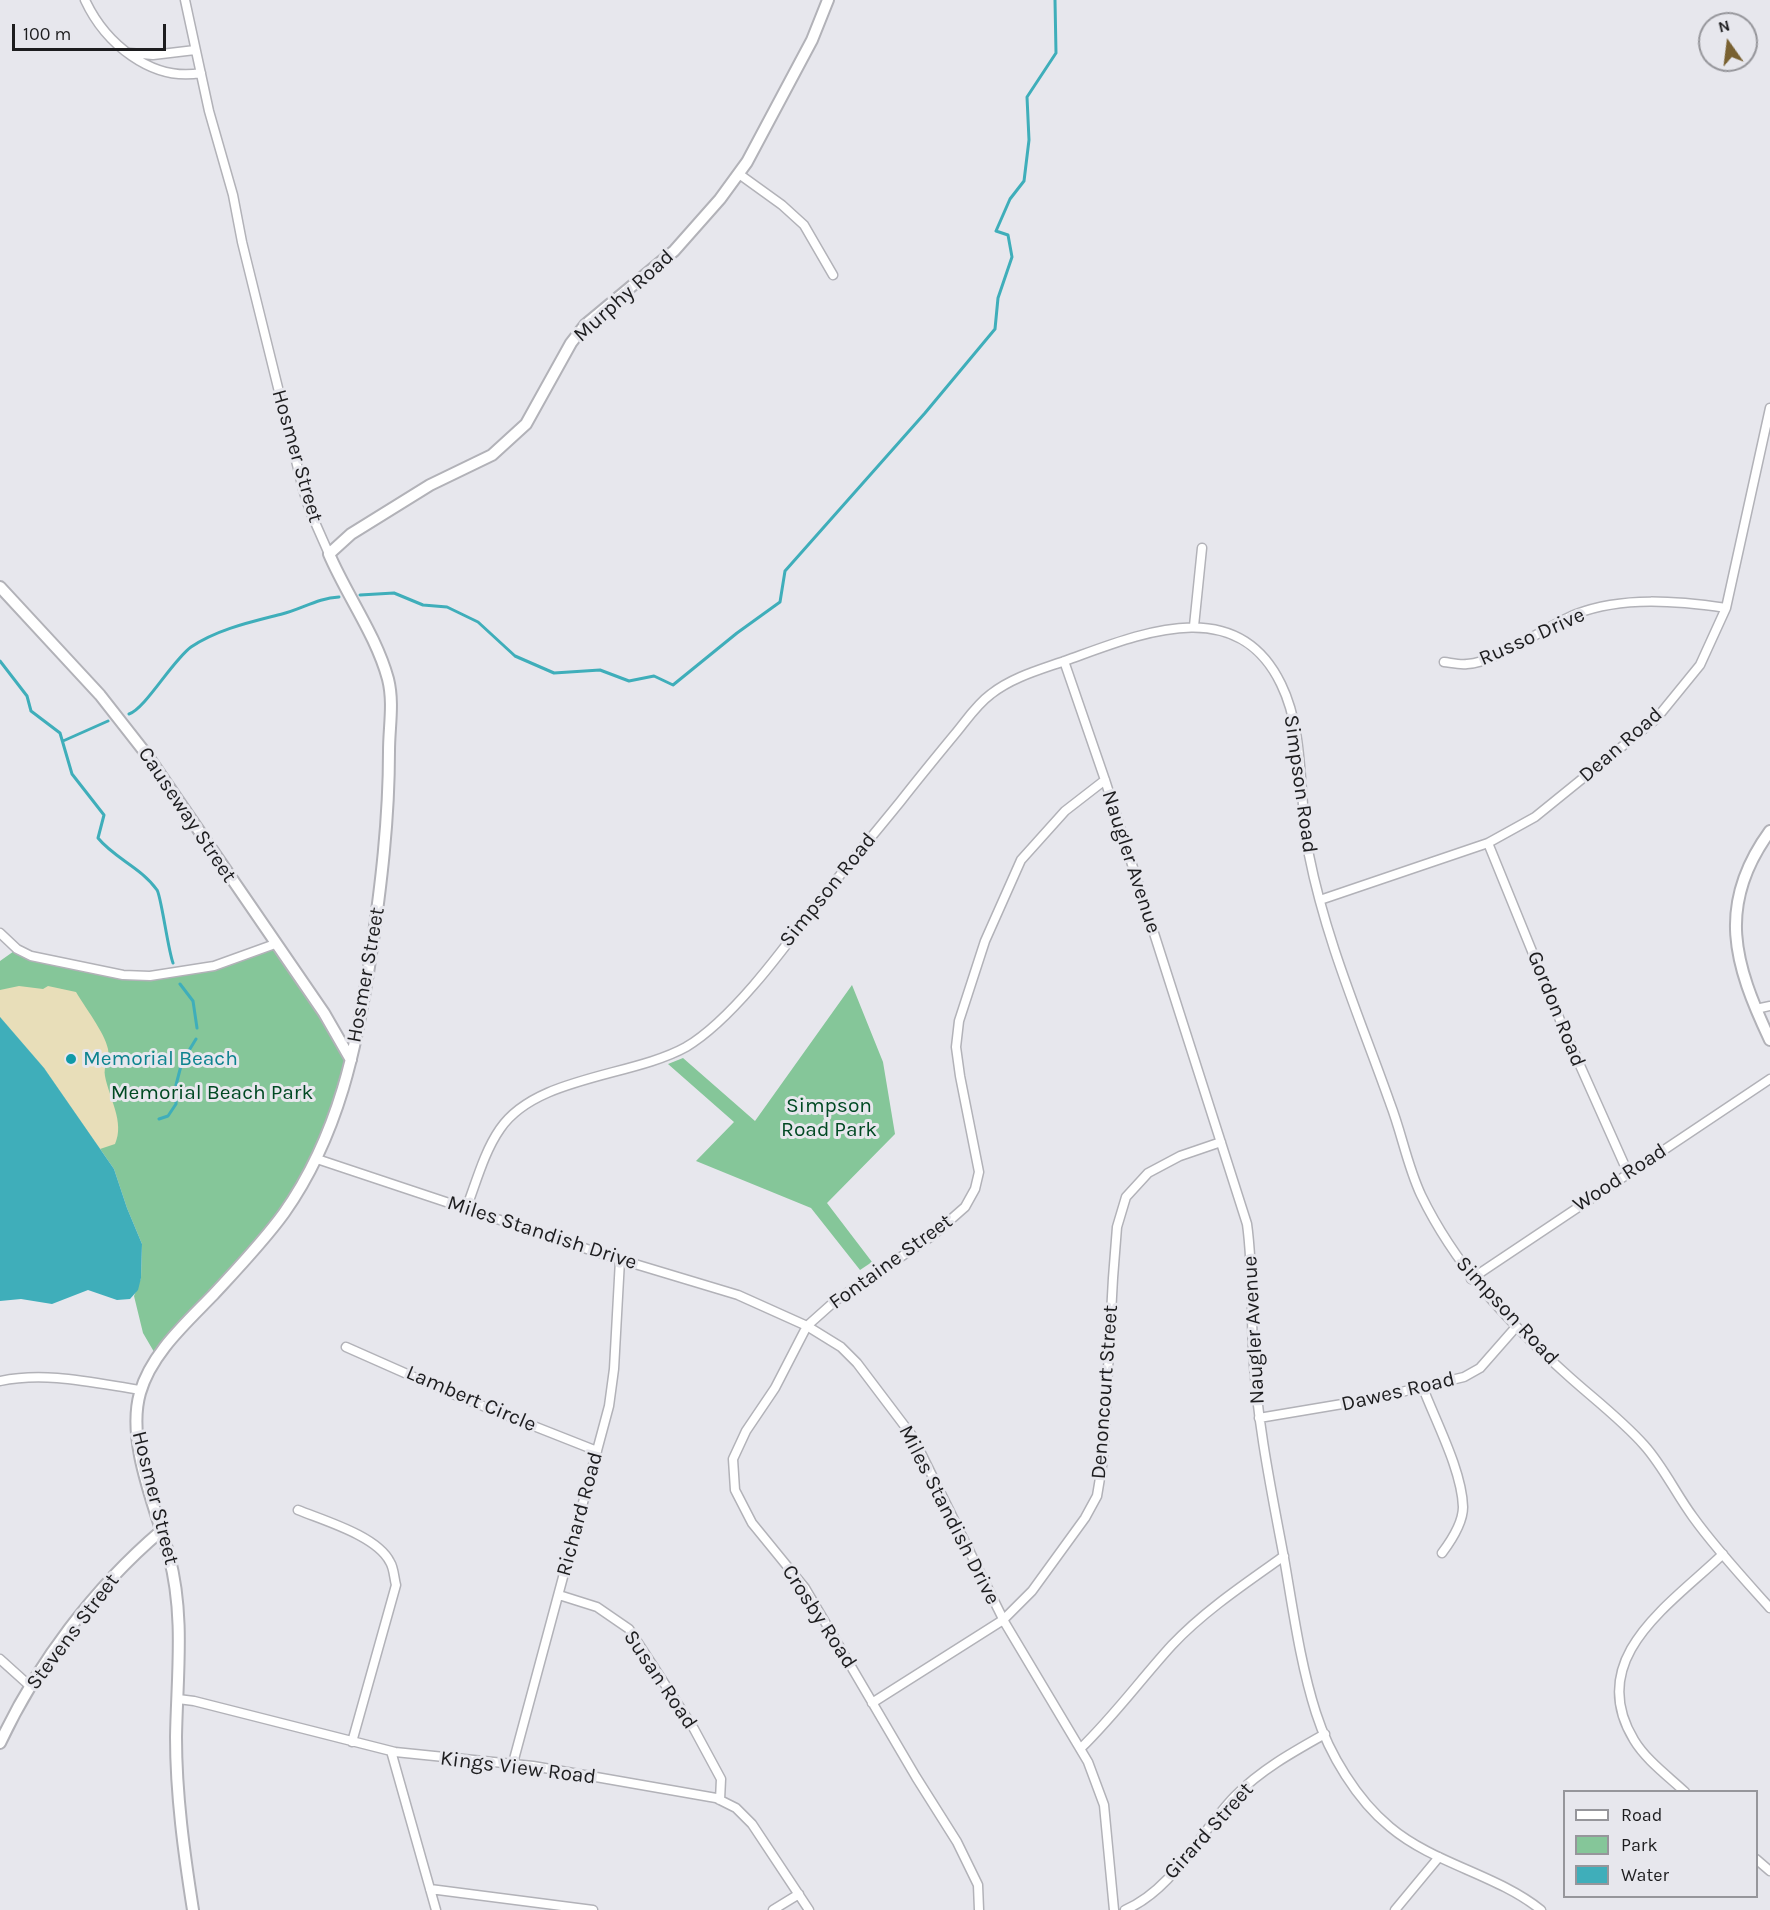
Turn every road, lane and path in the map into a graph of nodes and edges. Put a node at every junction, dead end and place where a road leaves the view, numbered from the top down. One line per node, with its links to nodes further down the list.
1 (85, 0): 5 (street)
2 (185, 0): 4 (street, Hosmer Street)
3 (828, 0): 7 (street, Murphy Road)
4 (195, 50): 5 (street); 6 (street, Hosmer Street)
5 (130, 53): 6 (street)
6 (201, 73): 11 (street, Hosmer Street)
7 (739, 174): 8 (street); 11 (street, Murphy Road)
8 (833, 275)
9 (1770, 408): 13 (street, Dean Road)
10 (1202, 548): 14 (street)
11 (329, 554): 26 (street, Hosmer Street)
12 (0, 587): 22 (street, Causeway Street)
13 (1726, 608): 16 (street, Russo Drive); 19 (street, Dean Road)
14 (1194, 626): 15 (street, Simpson Road); 20 (street, Simpson Road)
15 (1064, 661): 17 (street, Naugler Avenue); 31 (street, Simpson Road)
16 (1444, 662)
17 (1105, 780): 28 (street, Naugler Avenue); 34 (street, Fontaine Street)
18 (1770, 831): 24 (street)
19 (1488, 843): 20 (street, Dean Road); 30 (street, Gordon Road)
20 (1320, 900): 33 (street, Simpson Road)
21 (0, 933): 22 (street)
22 (275, 944): 26 (street, Causeway Street)
23 (1770, 1006): 24 (street)
24 (1756, 1009): 25 (street)
25 (1770, 1040)
26 (351, 1060): 29 (street, Hosmer Street)
27 (1770, 1079): 30 (street, Wood Road)
28 (1221, 1142): 40 (street, Naugler Avenue); 49 (street, Denoncourt Street)
29 (317, 1159): 31 (street, Miles Standish Drive); 39 (street, Hosmer Street)
30 (1628, 1173): 33 (street, Wood Road)
31 (466, 1209): 32 (street, Miles Standish Drive)
32 (620, 1260): 34 (street, Miles Standish Drive); 41 (street, Richard Road)
33 (1471, 1279): 35 (street, Simpson Road)
34 (807, 1326): 49 (street, Miles Standish Drive); 53 (street, Crosby Road)
35 (1516, 1327): 38 (street, Dawes Road); 45 (street, Simpson Road)
36 (346, 1347): 41 (street, Lambert Circle)
37 (0, 1381): 39 (street)
38 (1423, 1388): 40 (street, Dawes Road); 44 (street)
39 (141, 1390): 43 (street, Hosmer Street)
40 (1259, 1418): 46 (street, Naugler Avenue)
41 (597, 1451): 47 (street, Richard Road)
42 (298, 1510): 55 (street)
43 (161, 1531): 51 (street, Stevens Street); 52 (street, Hosmer Street)
44 (1442, 1553)
45 (1723, 1554): 48 (street, Simpson Road); 60 (street)
46 (1284, 1556): 54 (street, Naugler Avenue); 57 (street)
47 (559, 1595): 59 (street, Richard Road); 61 (street, Susan Road)
48 (1770, 1608)
49 (1003, 1620): 53 (street, Denoncourt Street); 57 (street, Miles Standish Drive)
50 (0, 1659): 51 (street)
51 (31, 1687): 56 (street, Stevens Street)
52 (178, 1699): 55 (street, Kings View Road); 67 (street, Hosmer Street)
53 (872, 1703): 72 (street, Crosby Road)
54 (1325, 1734): 62 (street, Naugler Avenue); 74 (street, Girard Street)
55 (352, 1742): 58 (street, Kings View Road)
56 (0, 1743)
57 (1081, 1748): 73 (street, Miles Standish Drive)
58 (390, 1751): 59 (street, Kings View Road); 65 (street)
59 (513, 1763): 61 (street, Kings View Road)
60 (1684, 1790)
61 (720, 1800): 66 (street, Kings View Road)
62 (1439, 1857): 75 (street); 76 (street, Naugler Avenue)
63 (1758, 1860): 64 (street)
64 (1770, 1871)
65 (430, 1889): 68 (street); 69 (street)
66 (799, 1894): 70 (street); 71 (street, Kings View Road)
67 (193, 1910)
68 (436, 1910)
69 (593, 1910)
70 (773, 1910)
71 (809, 1910)
72 (979, 1910)
73 (1114, 1910)
74 (1125, 1910)
75 (1395, 1910)
76 (1541, 1910)

